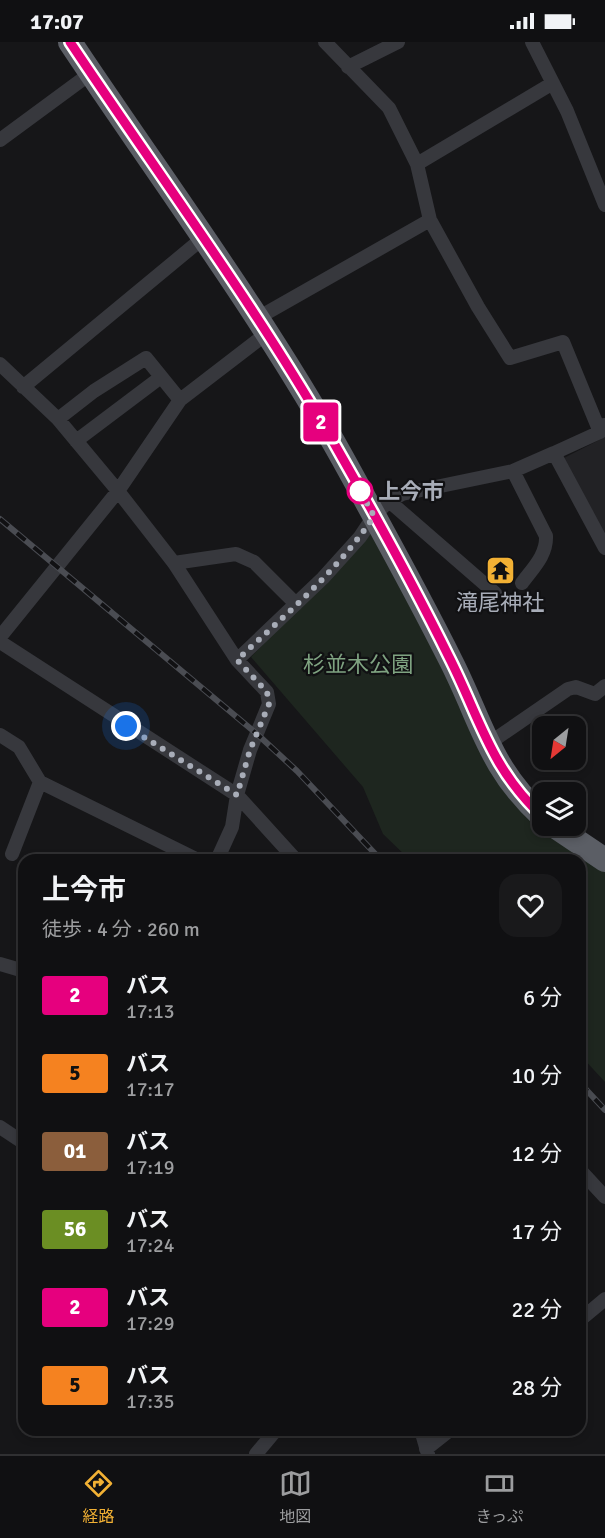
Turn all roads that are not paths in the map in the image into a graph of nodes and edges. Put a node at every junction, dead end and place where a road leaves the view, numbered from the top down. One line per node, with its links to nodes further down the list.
1 (325, 42): 5 (street)
2 (398, 42): 5 (street)
3 (532, 42): 7 (street)
4 (76, 44): 6 (highway)
5 (348, 67): 9 (street)
6 (91, 73): 8 (street); 12 (highway)
7 (553, 83): 9 (street); 10 (street)
8 (0, 140)
9 (417, 164): 11 (street)
10 (605, 205)
11 (430, 219): 13 (street); 19 (street)
12 (203, 238): 13 (highway); 16 (street)
13 (261, 327): 17 (street); 24 (highway)
14 (0, 364): 16 (street)
15 (161, 377): 17 (street); 18 (street); 20 (street)
16 (23, 387): 18 (street)
17 (180, 400): 23 (street)
18 (58, 419): 20 (street)
19 (603, 428): 21 (street)
20 (76, 441): 23 (street)
21 (554, 453): 22 (street); 25 (street)
22 (513, 471): 24 (street); 27 (street)
23 (118, 491): 26 (street); 30 (street)
24 (381, 509): 28 (street); 29 (street); 35 (highway)
25 (605, 549)
26 (174, 563): 29 (street); 32 (street)
27 (522, 583)
28 (495, 593)
29 (296, 604): 32 (street)
30 (0, 637)
31 (0, 642): 37 (street)
32 (237, 660): 37 (street)
33 (605, 686): 35 (street)
34 (0, 735): 36 (street)
35 (488, 744): 38 (highway)
36 (40, 782): 40 (street); 41 (street)
37 (237, 795): 42 (street); 43 (street)
38 (532, 806)
39 (569, 836): 44 (highway)
40 (12, 854)
41 (186, 854)
42 (220, 854)
43 (291, 854)
44 (605, 860)
45 (0, 964): 46 (street)
46 (18, 969)
47 (0, 1127): 48 (street)
48 (18, 1139)
49 (586, 1176): 50 (street)
50 (605, 1197)
51 (605, 1299): 52 (street)
52 (586, 1315)
53 (271, 1436): 57 (street)
54 (423, 1436): 56 (street)
55 (444, 1436): 56 (street)
56 (427, 1452)
57 (256, 1454)

